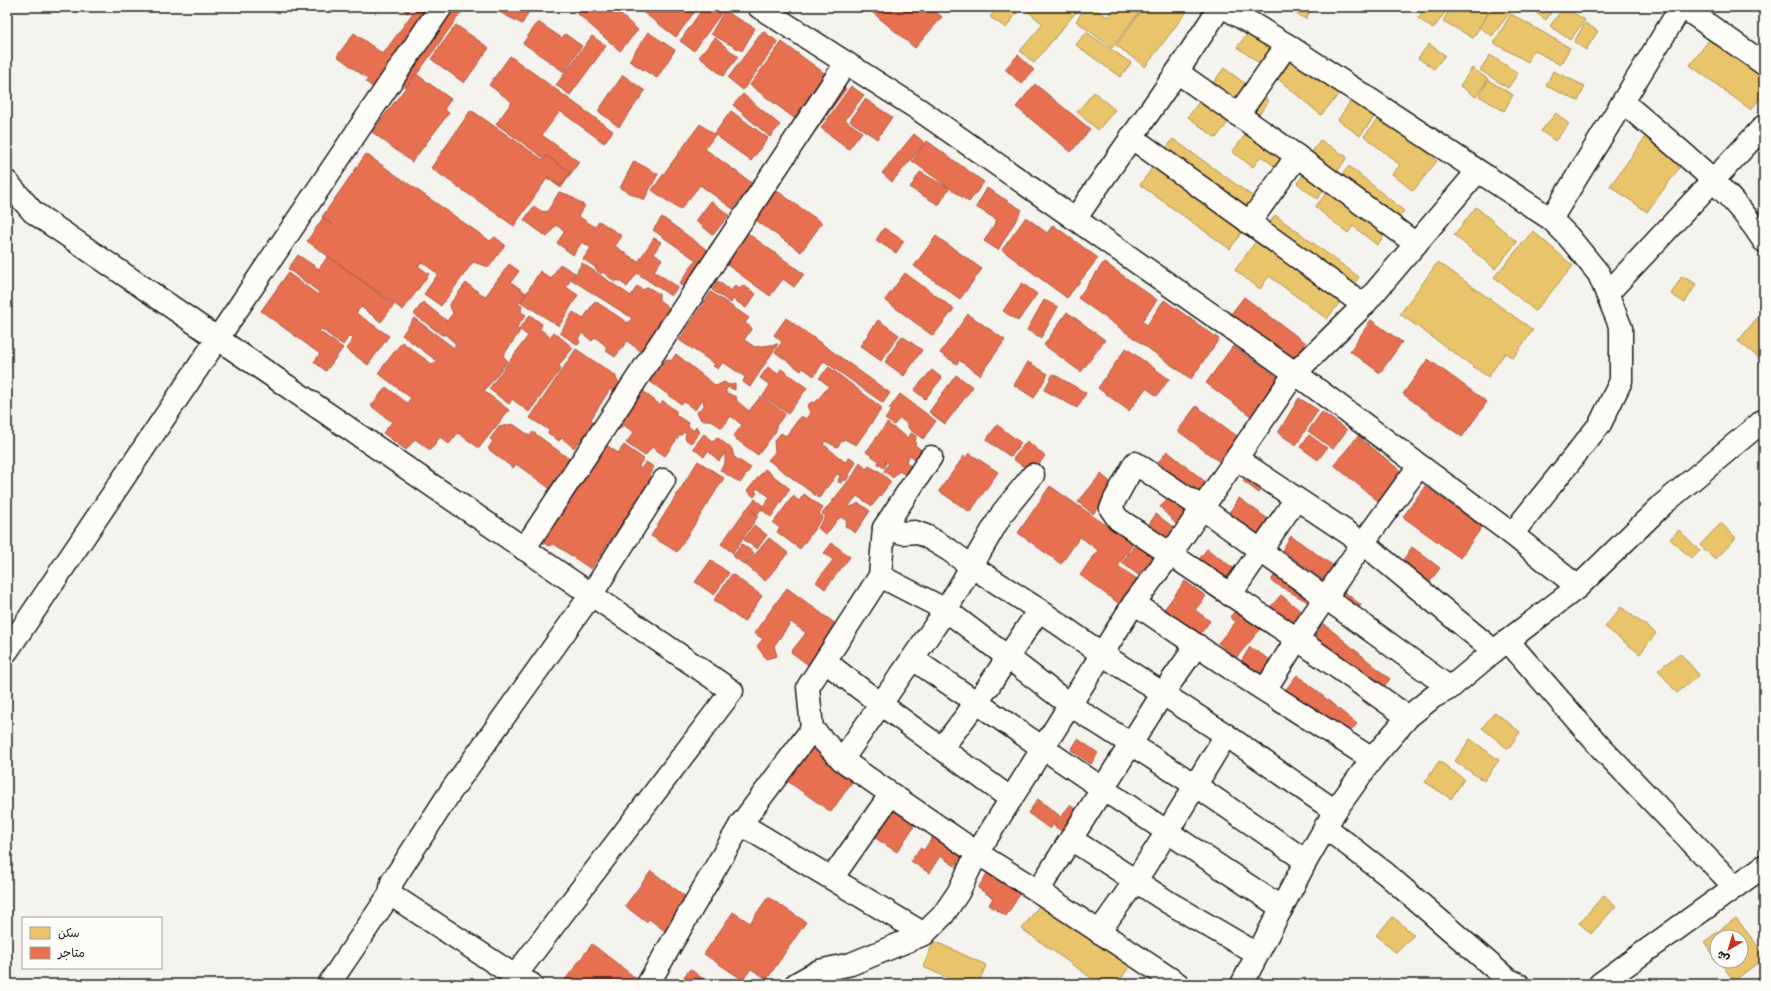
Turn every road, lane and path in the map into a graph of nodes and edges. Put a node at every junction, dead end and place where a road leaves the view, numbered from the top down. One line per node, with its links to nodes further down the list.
1 (441, 7): 25 (street)
2 (759, 7): 7 (street)
3 (1220, 7): 9 (street)
4 (1224, 7): 6 (street)
5 (1682, 7): 8 (street); 10 (street)
6 (1287, 45): 11 (street); 15 (street)
7 (846, 63): 18 (street); 38 (street)
8 (1764, 64)
9 (1177, 72): 11 (street); 13 (street)
10 (1623, 102): 16 (street); 19 (street)
11 (1238, 115): 14 (street)
12 (1764, 126): 16 (street)
13 (1131, 137): 18 (street); 20 (street)
14 (1297, 156): 20 (street); 22 (street)
15 (1478, 172): 19 (street); 22 (street)
16 (1713, 181): 21 (street); 23 (street)
17 (7, 182): 25 (street)
18 (1075, 218): 26 (street)
19 (1551, 219): 23 (street)
20 (1249, 223): 24 (street)
21 (1764, 241)
22 (1416, 244): 24 (street)
23 (1607, 294): 36 (street)
24 (1364, 305): 26 (street)
25 (217, 339): 38 (street); 53 (street)
26 (1295, 373): 29 (street); 30 (street)
27 (1764, 420): 43 (street)
28 (931, 457): 35 (street)
29 (1237, 458): 33 (street); 34 (street)
30 (1419, 466): 36 (street); 37 (street)
31 (1032, 475): 41 (street)
32 (664, 480): 44 (street)
33 (1296, 499): 37 (street); 39 (street)
34 (1202, 508): 39 (street); 40 (street); 40 (street)
35 (884, 528): 41 (street); 42 (street)
36 (1512, 534): 43 (street)
37 (1363, 543): 46 (street); 52 (street)
38 (524, 549): 44 (street)
39 (1261, 550): 45 (street); 46 (street)
40 (1170, 555): 45 (street); 47 (street)
41 (971, 566): 48 (street); 49 (street)
42 (880, 576): 48 (street); 57 (street)
43 (1578, 587): 52 (street)
44 (591, 595): 87 (street); 92 (street)
45 (1230, 595): 50 (street)
46 (1326, 597): 50 (street); 58 (street)
47 (1134, 603): 51 (street); 54 (street)
48 (946, 610): 55 (street); 56 (street)
49 (1039, 610): 54 (street); 55 (street)
50 (1297, 639): 59 (street); 64 (street)
51 (1197, 645): 59 (street); 60 (street)
52 (1501, 646): 58 (street); 85 (street)
53 (7, 651)
54 (1102, 654): 60 (street); 63 (street)
55 (1007, 658): 61 (street); 63 (street)
56 (913, 659): 61 (street); 62 (street)
57 (826, 662): 62 (street); 65 (street)
58 (1450, 688): 64 (street)
59 (1265, 690): 70 (street)
60 (1163, 693): 66 (street); 67 (street)
61 (977, 702): 68 (street); 69 (street)
62 (879, 704): 68 (street); 71 (street)
63 (1070, 705): 67 (street); 69 (street)
64 (1408, 717): 70 (street)
65 (812, 729): 71 (street); 77 (street)
66 (1226, 735): 72 (street); 76 (street)
67 (1130, 744): 72 (street); 73 (street)
68 (942, 748): 75 (street)
69 (1043, 749): 73 (street); 75 (street)
70 (1372, 759): 76 (street)
71 (842, 760): 74 (street)
72 (1195, 785): 78 (street); 81 (street)
73 (1103, 789): 78 (street); 79 (street)
74 (891, 794): 80 (street); 83 (street)
75 (1011, 799): 80 (street)
76 (1330, 819): 81 (street); 98 (street)
77 (742, 824): 83 (street); 94 (street)
78 (1167, 832): 84 (street); 88 (street)
79 (1071, 839): 84 (street); 86 (street)
80 (977, 853): 86 (street); 90 (street)
81 (1306, 861): 88 (street)
82 (1764, 866): 85 (street)
83 (832, 878): 90 (street)
84 (1136, 880): 89 (street); 91 (street)
85 (1735, 887): 99 (street)
86 (1038, 891): 89 (street)
87 (390, 894): 92 (street); 93 (street)
88 (1282, 908): 91 (street)
89 (1099, 932): 96 (street)
90 (924, 934): 95 (street)
91 (1257, 954): 97 (street)
92 (523, 980)
93 (329, 984)
94 (648, 984)
95 (796, 984)
96 (1178, 984)
97 (1242, 984)
98 (1518, 984)
99 (1600, 984)

